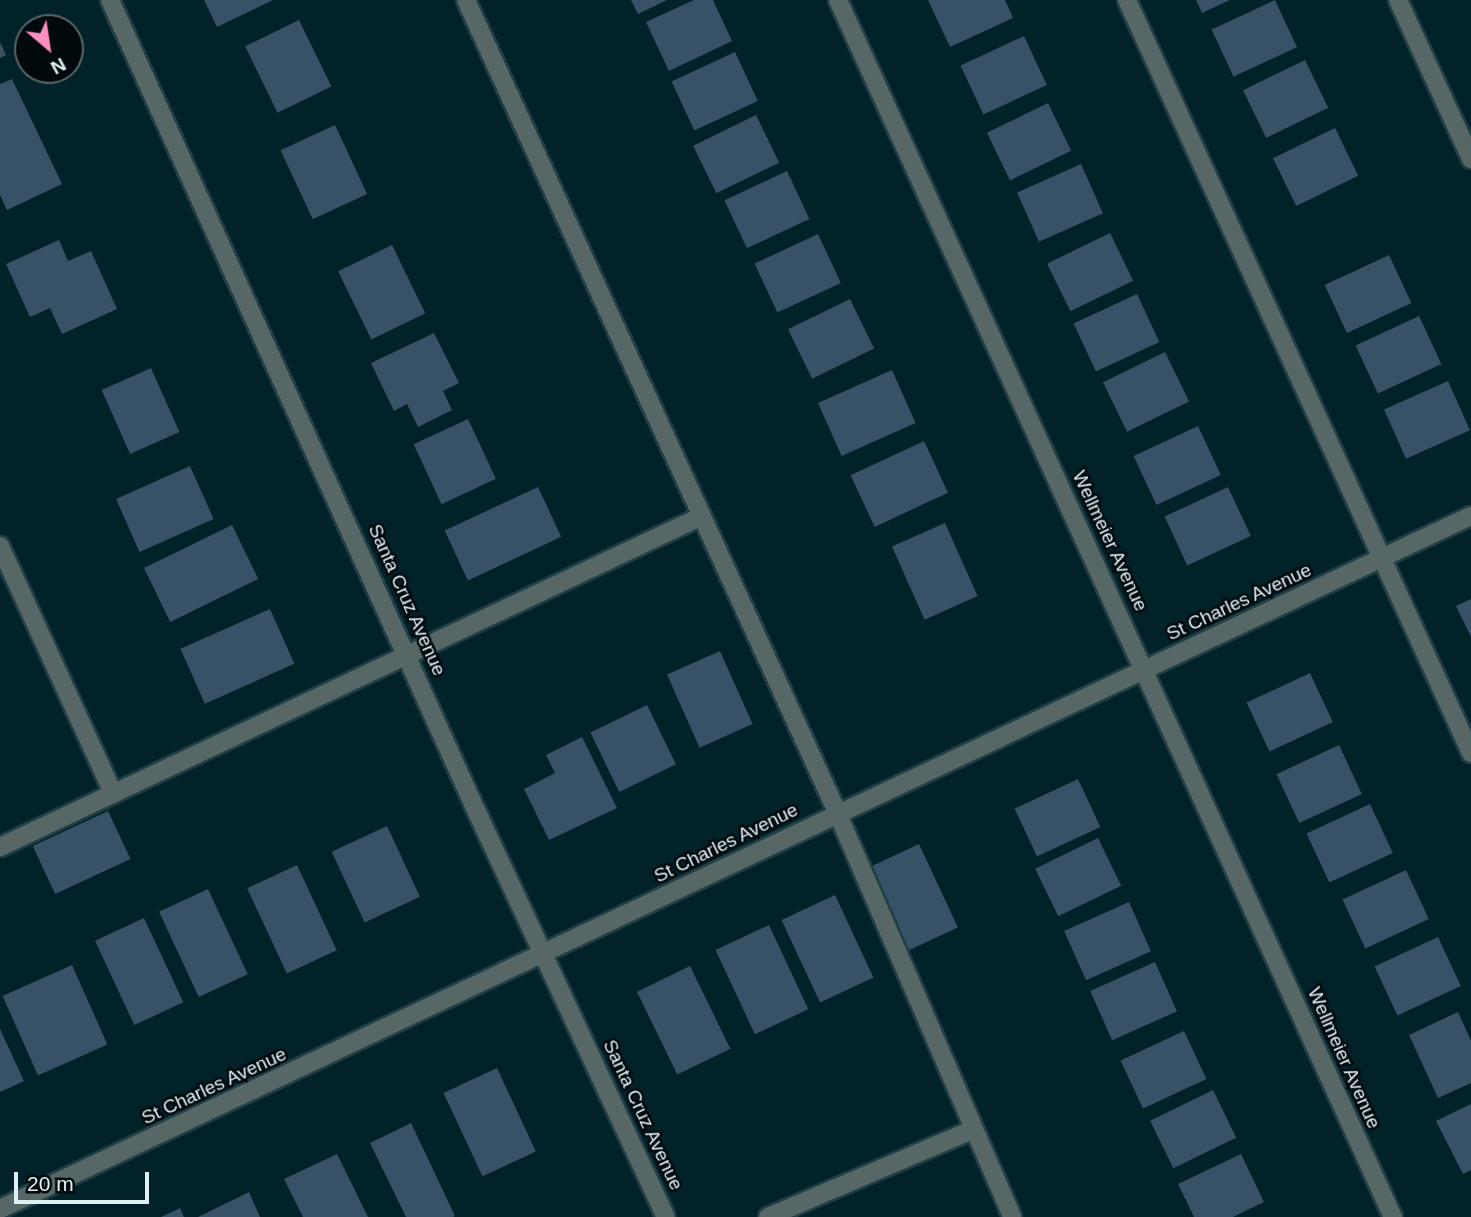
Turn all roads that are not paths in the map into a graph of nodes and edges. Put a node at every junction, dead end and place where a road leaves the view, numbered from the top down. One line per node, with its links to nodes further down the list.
1 (110, 0): 11 (street, Santa Cruz Avenue)
2 (466, 0): 7 (street)
3 (838, 0): 12 (street, Wellmeier Avenue)
4 (1127, 0): 10 (street)
5 (1398, 0): 6 (street)
6 (1471, 159)
7 (702, 516): 11 (street); 15 (street)
8 (1471, 516): 10 (street, St Charles Avenue)
9 (0, 546): 14 (street)
10 (1383, 558): 12 (street, St Charles Avenue); 13 (street)
11 (407, 655): 14 (street); 17 (street, Santa Cruz Avenue)
12 (1146, 669): 15 (street, St Charles Avenue); 23 (street, Wellmeier Avenue)
13 (1471, 753)
14 (113, 793): 16 (street)
15 (837, 812): 17 (street, St Charles Avenue); 18 (street)
16 (0, 847)
17 (546, 954): 19 (street, St Charles Avenue); 20 (street, Santa Cruz Avenue)
18 (974, 1129): 21 (street); 22 (street)
19 (0, 1209)
20 (666, 1217)
21 (768, 1217)
22 (1012, 1217)
23 (1393, 1217)

